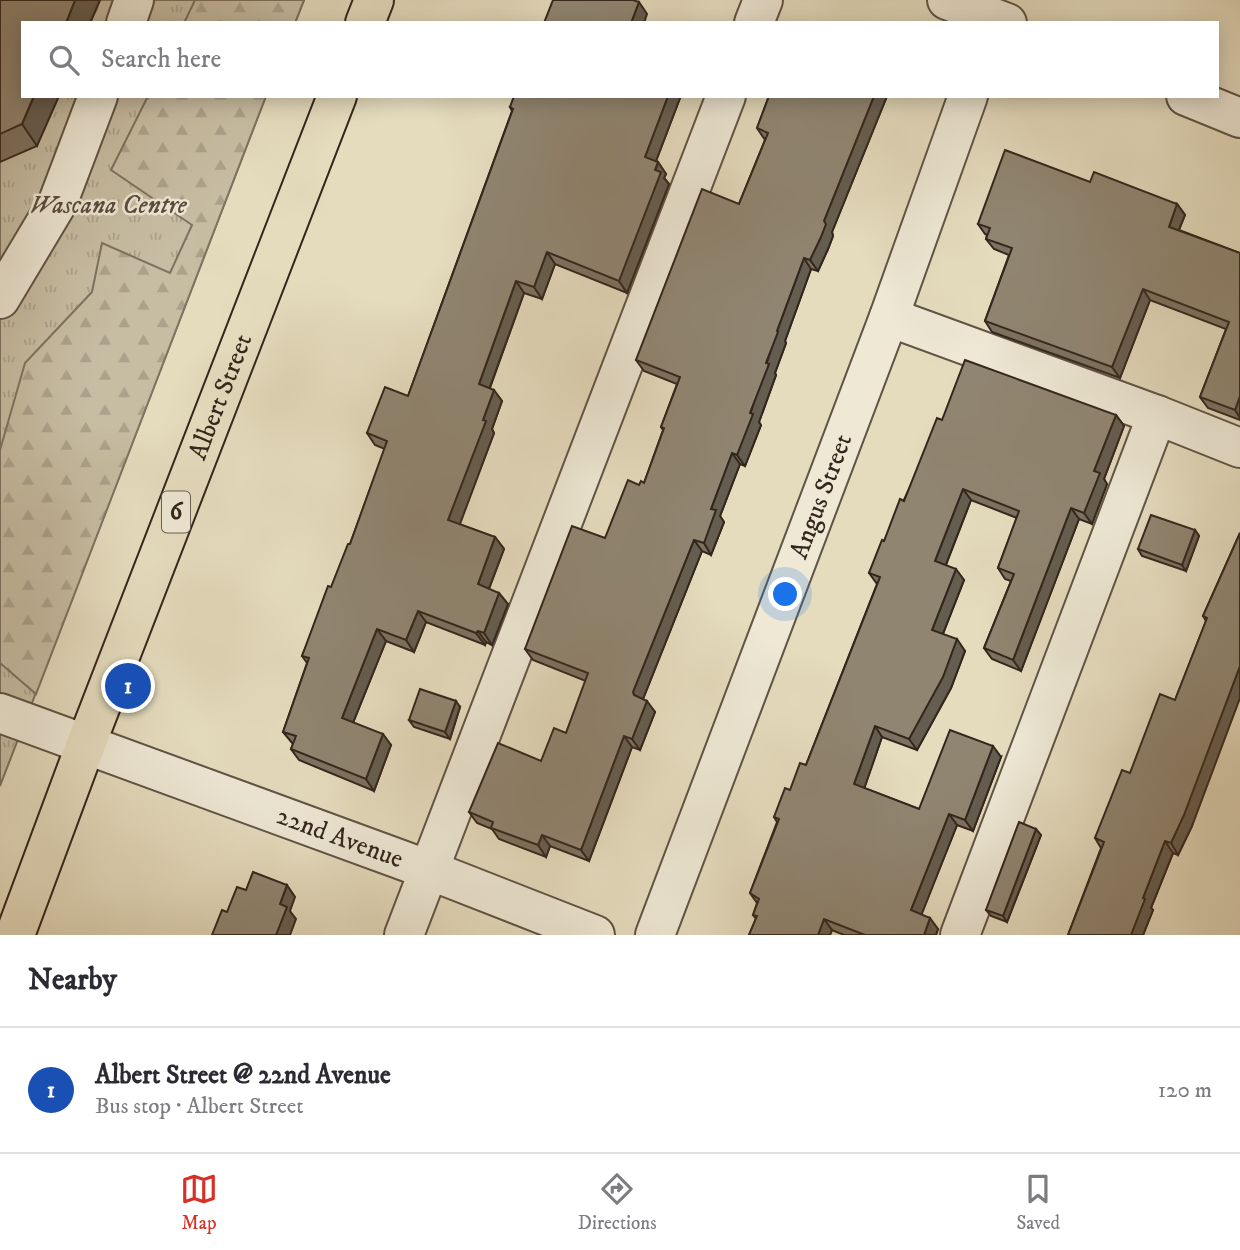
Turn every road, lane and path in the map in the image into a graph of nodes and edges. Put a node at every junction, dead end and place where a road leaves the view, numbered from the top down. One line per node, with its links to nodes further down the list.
1 (134, 0): 6 (street)
2 (374, 0): 7 (main road)
3 (763, 0): 8 (street)
4 (947, 0): 5 (street)
5 (1001, 16)
6 (127, 21)
7 (366, 21)
8 (755, 21)
9 (97, 98): 15 (street)
10 (336, 98): 20 (main road, Albert Street / 6)
11 (725, 98): 21 (street)
12 (967, 98): 16 (street, Angus Street)
13 (1191, 98): 14 (street)
14 (1240, 118)
15 (3, 283)
16 (889, 317): 17 (street); 25 (street, Angus Street)
17 (1157, 415): 18 (street); 26 (street)
18 (1240, 448)
19 (0, 713): 20 (street, 22nd Avenue)
20 (86, 744): 21 (street, 22nd Avenue); 22 (main road, Albert Street / 6)
21 (429, 870): 23 (street); 24 (street, 22nd Avenue)
22 (15, 935)
23 (404, 935)
24 (595, 935)
25 (655, 935)
26 (960, 935)

